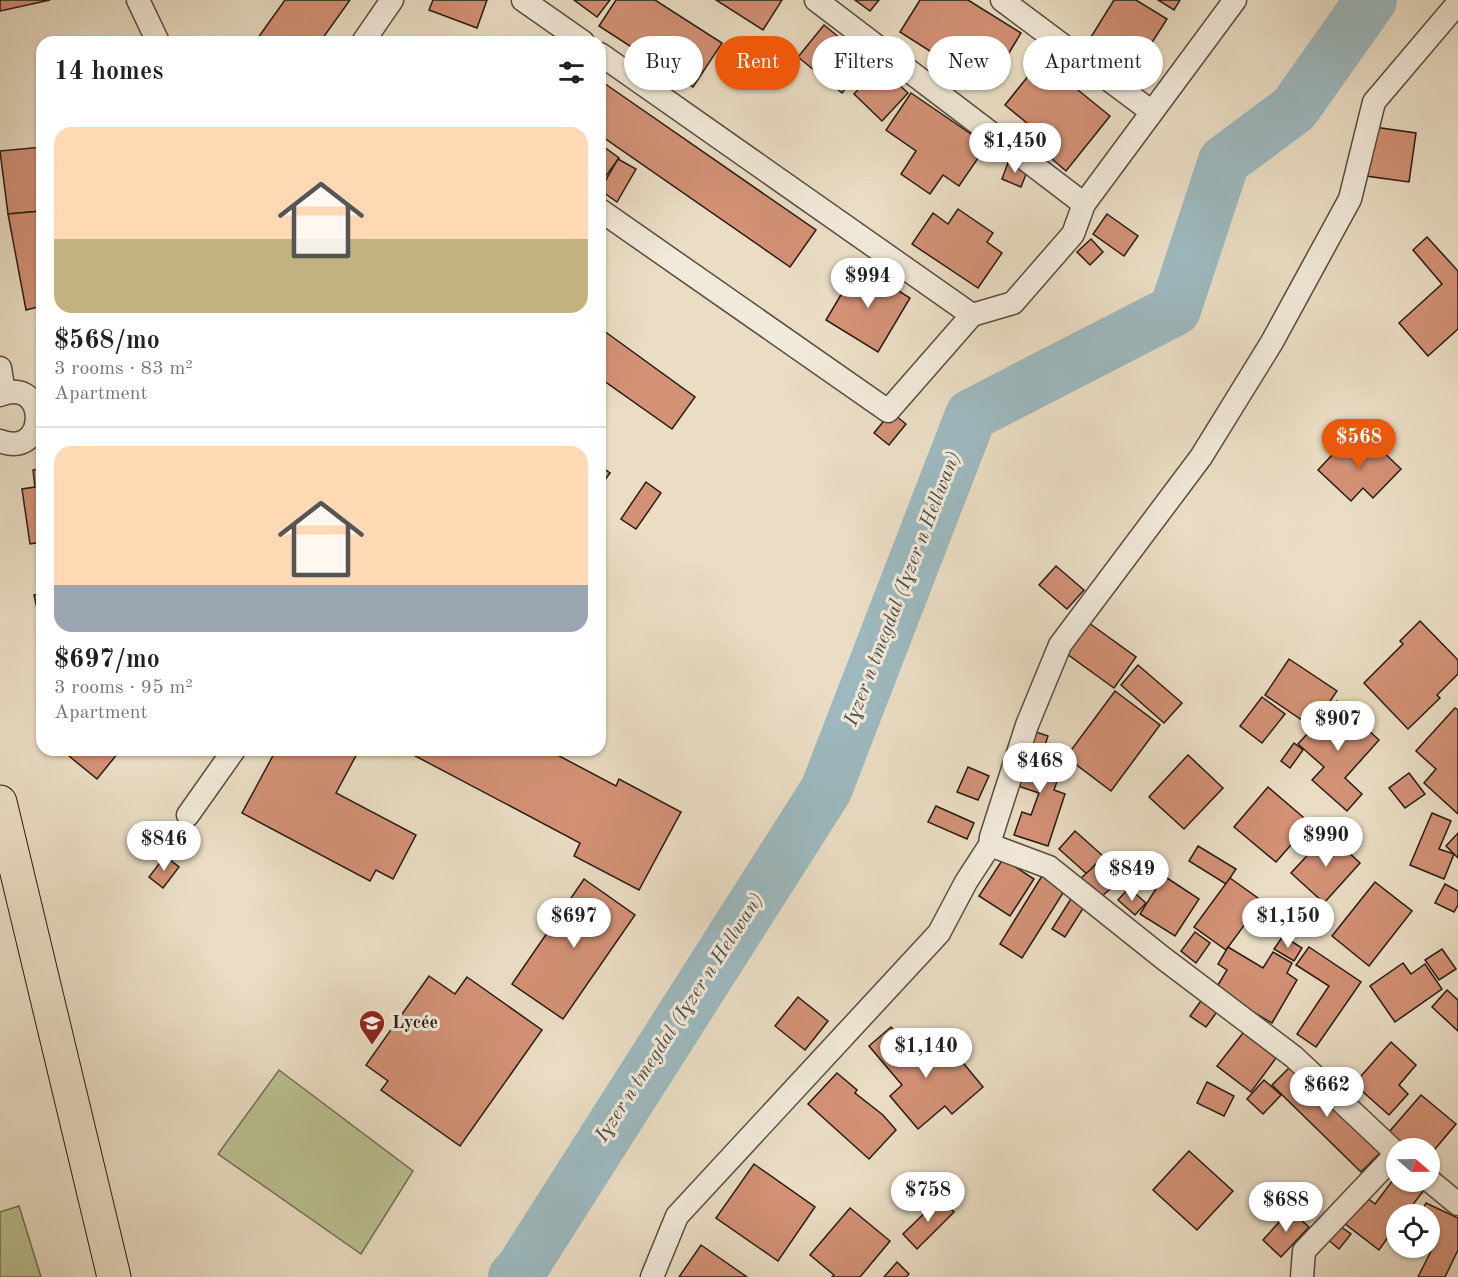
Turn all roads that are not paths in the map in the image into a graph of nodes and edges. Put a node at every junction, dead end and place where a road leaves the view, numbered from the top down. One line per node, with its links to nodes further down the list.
1 (138, 0): 8 (street)
2 (392, 0): 9 (street)
3 (523, 0): 10 (street)
4 (816, 0): 13 (street)
5 (1002, 0): 12 (street)
6 (1235, 0): 12 (street)
7 (1458, 3): 24 (street)
8 (155, 36)
9 (367, 36)
10 (574, 36)
11 (606, 58): 15 (street)
12 (1152, 112): 13 (street)
13 (1084, 204): 15 (street)
14 (606, 214): 15 (street)
15 (972, 315)
16 (0, 368): 17 (street)
17 (2, 394): 18 (street)
18 (36, 409)
19 (36, 427): 20 (street)
20 (0, 441)
21 (230, 756): 23 (street)
22 (0, 802): 29 (main road)
23 (188, 814)
24 (990, 845): 25 (street); 30 (street)
25 (1386, 1144)
26 (1386, 1165): 31 (street)
27 (1440, 1189): 28 (street)
28 (1458, 1204)
29 (114, 1277)
30 (652, 1277)
31 (1302, 1277)

